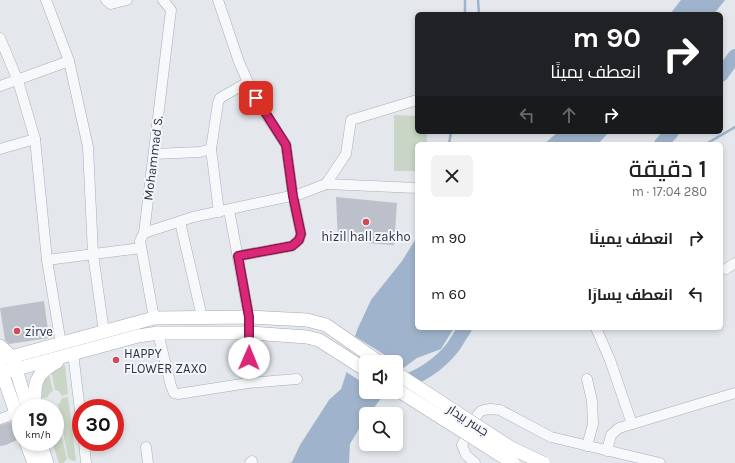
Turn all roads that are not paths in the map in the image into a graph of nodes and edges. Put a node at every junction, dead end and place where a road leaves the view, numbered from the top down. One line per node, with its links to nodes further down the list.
1 (46, 0): 7 (street)
2 (106, 0): 3 (street)
3 (126, 0)
4 (163, 0): 15 (street, Mohammad S.)
5 (218, 0): 9 (street)
6 (0, 38): 8 (street)
7 (69, 61): 8 (street); 23 (street)
8 (18, 81): 10 (street); 12 (street)
9 (248, 82): 14 (street); 18 (street)
10 (0, 86)
11 (415, 101): 16 (street)
12 (35, 139): 13 (street); 25 (street)
13 (0, 149)
14 (211, 149): 15 (street); 19 (street)
15 (154, 154): 21 (street, Mohammad S.)
16 (326, 184): 17 (street); 18 (street)
17 (415, 188)
18 (293, 196): 19 (street); 24 (street)
19 (224, 211): 20 (street); 24 (street)
20 (180, 222): 21 (street); 28 (street)
21 (144, 233): 22 (street, Mohammad S.)
22 (141, 248): 23 (street); 30 (street, Mohammad S.)
23 (93, 254): 25 (street); 32 (street)
24 (238, 256): 29 (street)
25 (47, 260): 35 (street)
26 (735, 263): 27 (street)
27 (726, 269)
28 (202, 317): 29 (main road); 30 (main road)
29 (249, 317): 34 (street); 38 (main road)
30 (154, 318): 32 (main road)
31 (597, 330): 53 (street)
32 (104, 332): 35 (main road)
33 (158, 333): 34 (main road); 36 (main road); 44 (street)
34 (249, 333): 39 (main road); 44 (street)
35 (61, 344): 37 (main road)
36 (73, 353): 37 (main road); 48 (main road); 49 (street)
37 (5, 355): 40 (main road); 47 (main road)
38 (369, 355)
39 (359, 366)
40 (1, 370): 50 (main road)
41 (403, 378): 66 (main road, جسر بيدار, bridge)
42 (297, 379): 44 (street)
43 (587, 379): 54 (street)
44 (248, 383)
45 (403, 393): 65 (main road, جسر بيدار, bridge)
46 (735, 393): 53 (street)
47 (24, 399)
48 (35, 399)
49 (79, 399)
50 (12, 402)
51 (12, 414): 52 (street)
52 (0, 419)
53 (632, 424): 59 (street)
54 (587, 446): 59 (street); 64 (street)
55 (146, 447): 63 (street)
56 (29, 451): 60 (main road)
57 (43, 451): 61 (main road)
58 (85, 451): 62 (street)
59 (607, 451): 67 (street)
60 (34, 463)
61 (47, 463)
62 (86, 463)
63 (148, 463)
64 (475, 463)
65 (513, 463)
66 (543, 463)
67 (660, 463)

